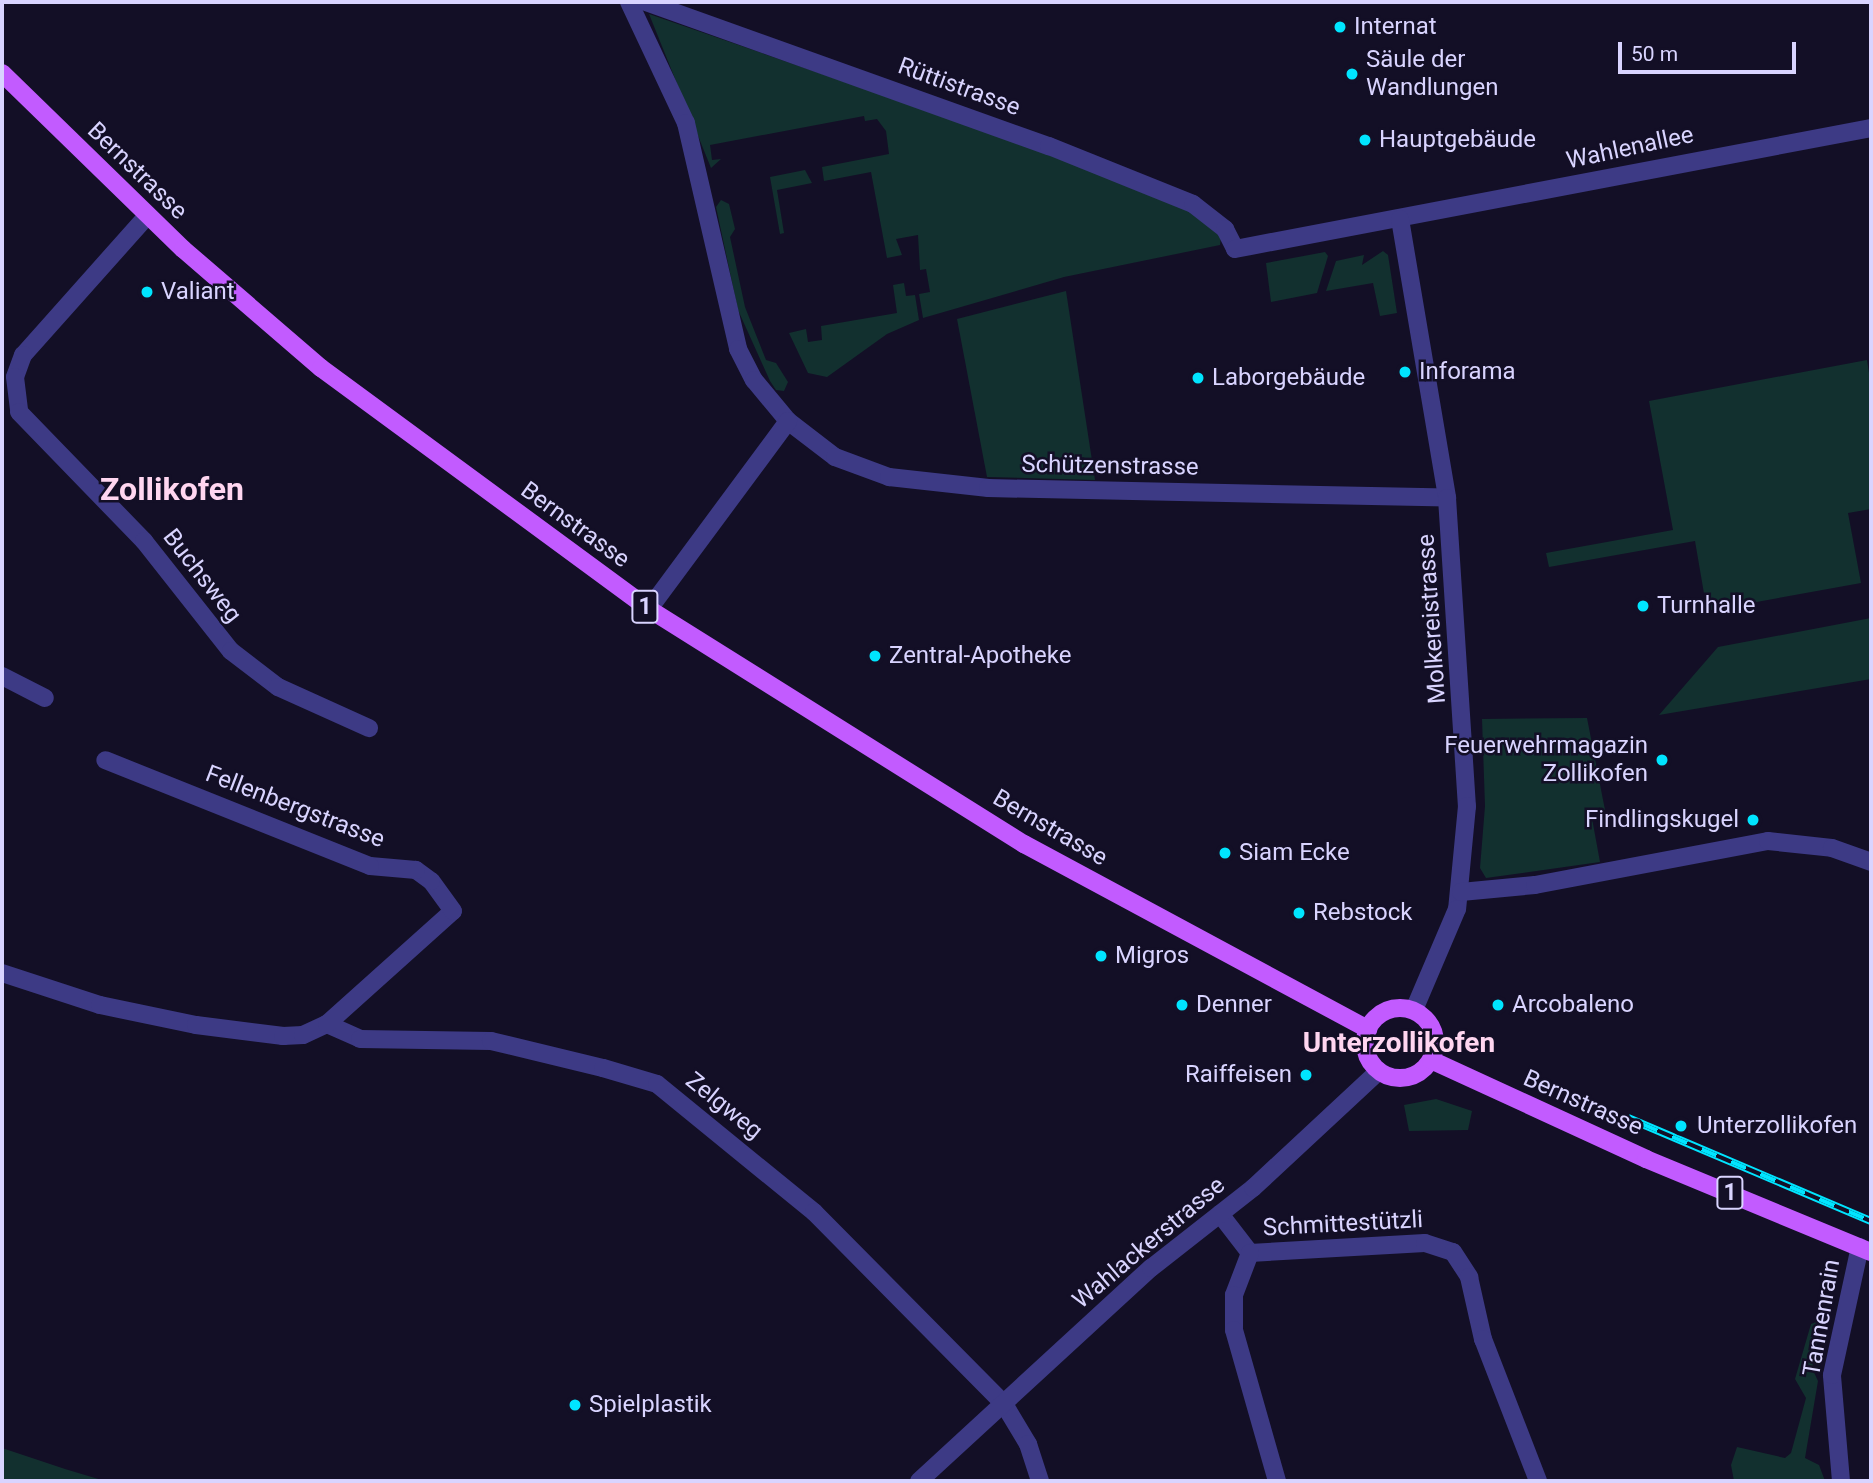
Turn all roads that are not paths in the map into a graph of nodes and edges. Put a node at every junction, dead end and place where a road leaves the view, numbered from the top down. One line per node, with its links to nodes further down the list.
1 (629, 2): 8 (street, Schützenstrasse)
2 (646, 2): 7 (street, Rüttistrasse)
3 (2, 74): 5 (main road, Bernstrasse / 1)
4 (1871, 128): 6 (street, Wahlenallee)
5 (147, 216): 10 (main road, Bernstrasse / 1); 13 (street, Buchsweg)
6 (1400, 219): 7 (street, Wahlenallee); 9 (street, Molkereistrasse)
7 (1235, 249)
8 (788, 421): 9 (street, Schützenstrasse); 10 (street)
9 (1447, 498): 16 (street, Molkereistrasse)
10 (649, 610): 20 (main road, Bernstrasse / 1)
11 (2, 677): 12 (street)
12 (45, 698)
13 (369, 728)
14 (105, 760): 19 (street, Fellenbergstrasse)
15 (1871, 862): 16 (street)
16 (1461, 892): 18 (street, Molkereistrasse)
17 (2, 973): 19 (street, Fellenbergstrasse)
18 (1414, 1010): 20 (main road); 21 (main road)
19 (327, 1024): 26 (street, Zelgweg)
20 (1368, 1029): 22 (main road)
21 (1431, 1060): 22 (main road); 24 (main road, Bernstrasse / 1)
22 (1379, 1071): 23 (street, Wahlackerstrasse)
23 (1220, 1214): 25 (street, Schmittestützli); 26 (street, Wahlackerstrasse)
24 (1866, 1250): 31 (street, Tannenrain)
25 (1250, 1253): 29 (street); 30 (street, Schmittestützli)
26 (1004, 1404): 27 (street, Wahlackerstrasse); 28 (street, Zelgweg)
27 (919, 1481)
28 (1040, 1481)
29 (1277, 1481)
30 (1538, 1481)
31 (1841, 1481)

